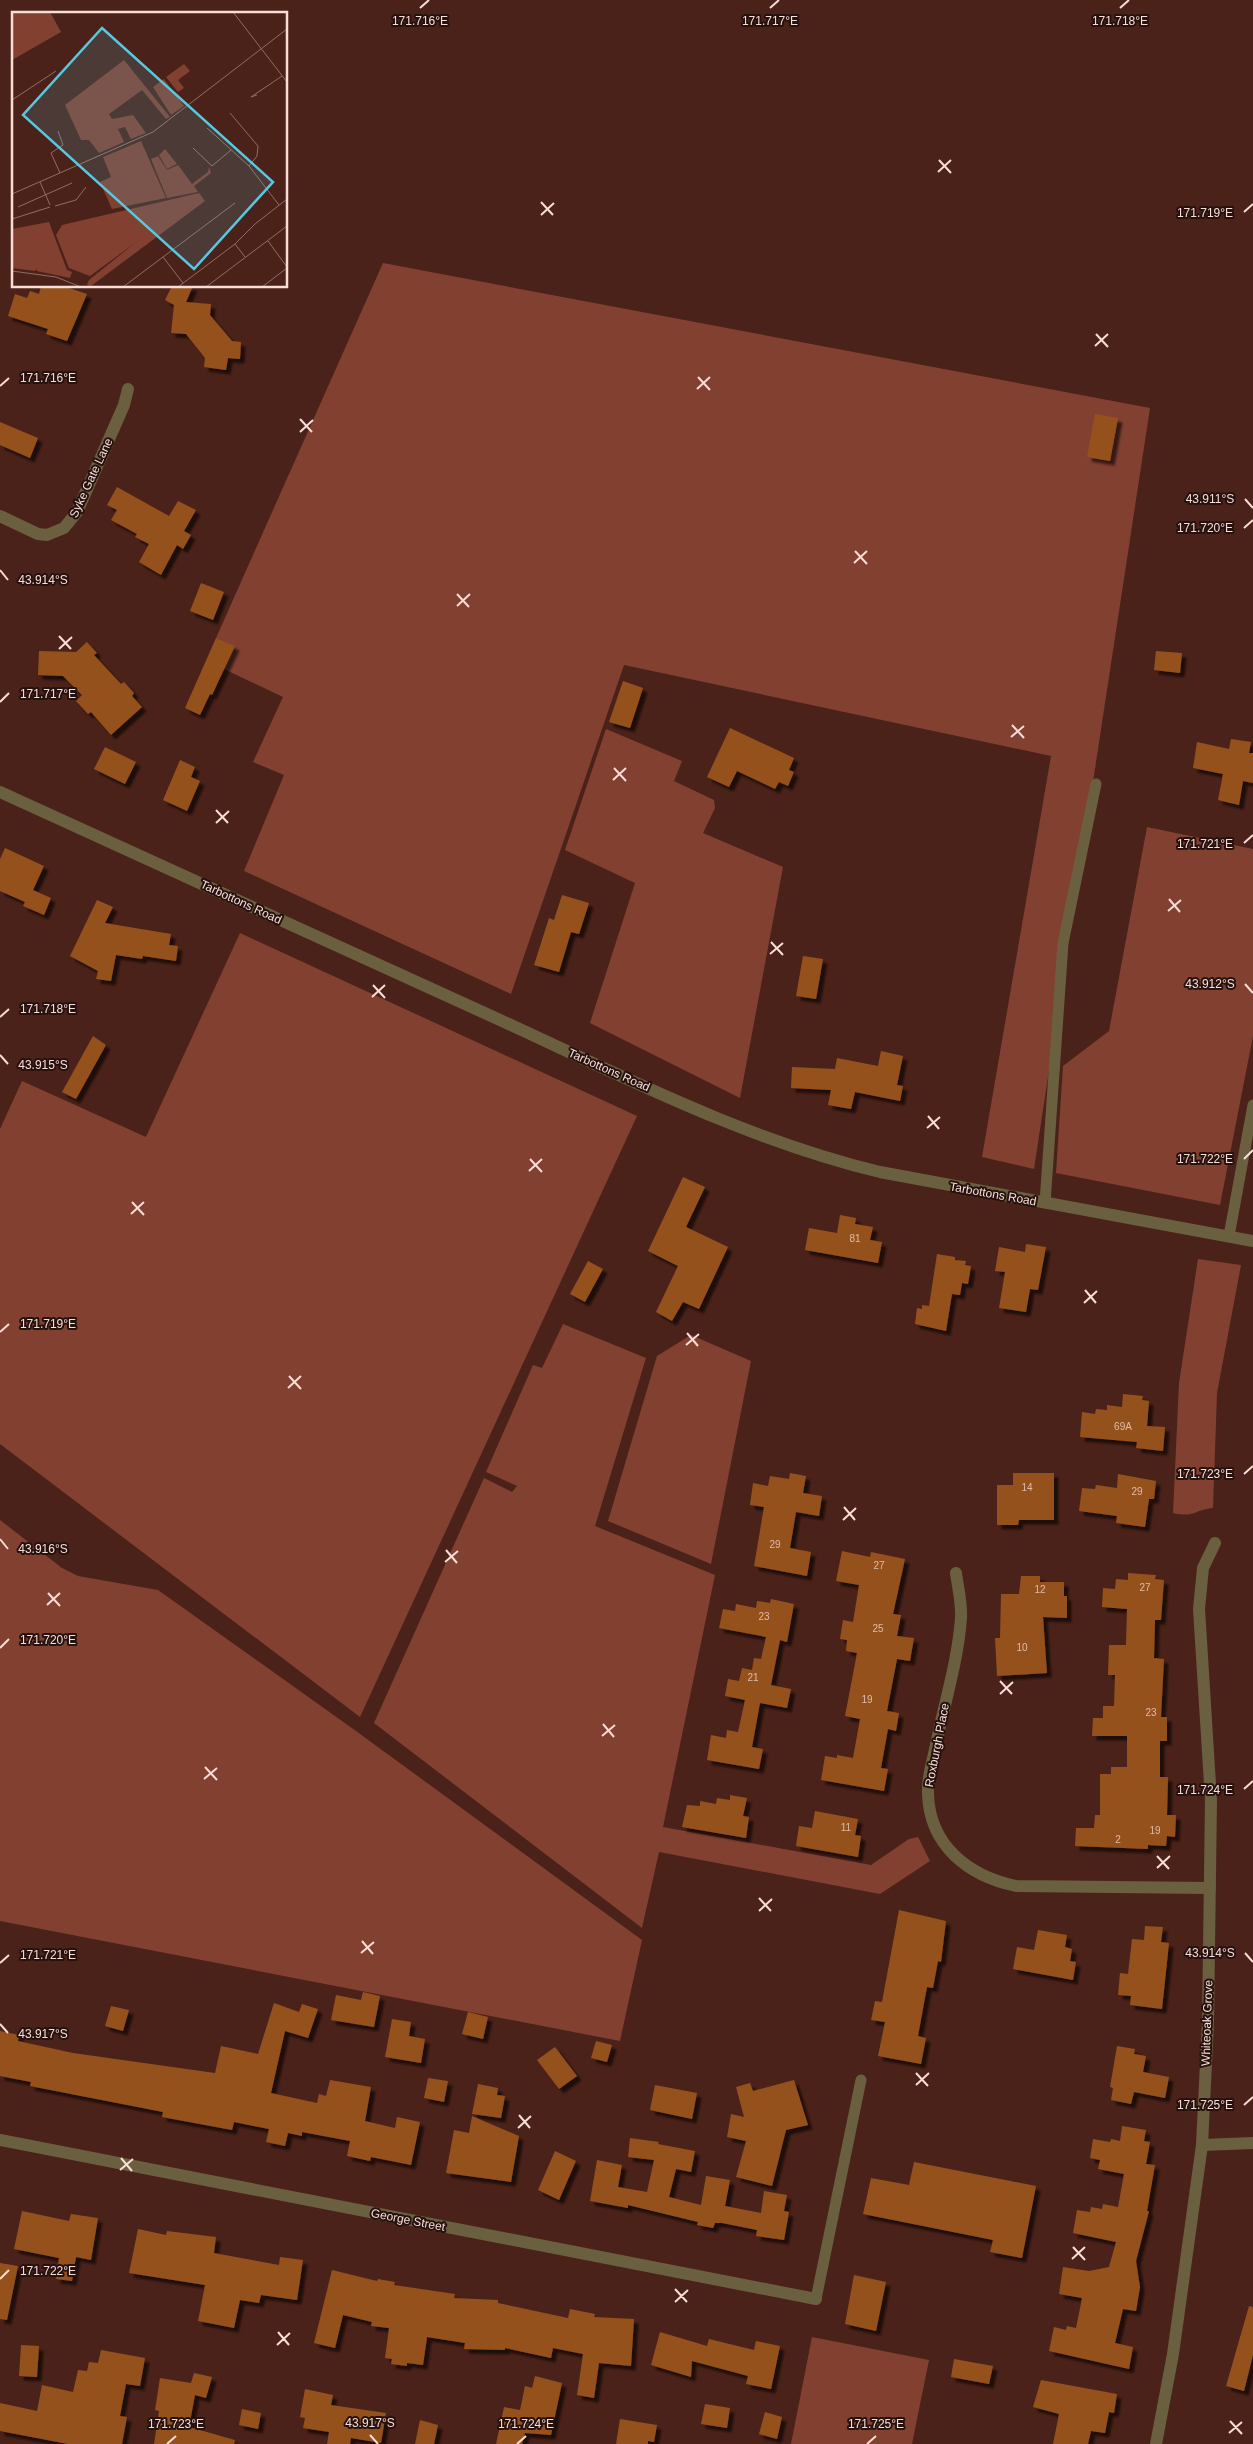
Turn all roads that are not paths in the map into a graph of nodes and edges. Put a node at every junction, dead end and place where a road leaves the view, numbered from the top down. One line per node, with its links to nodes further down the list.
1 (128, 389): 2 (street, Syke Gate Lane)
2 (0, 516)
3 (1096, 784): 6 (lane)
4 (0, 792): 6 (street, Tarbottons Road)
5 (1253, 1105): 7 (lane)
6 (1045, 1203): 7 (street, Tarbottons Road)
7 (1229, 1236): 8 (street, Tarbottons Road)
8 (1253, 1240)
9 (1215, 1543): 11 (street, Whiteoak Grove)
10 (956, 1573): 11 (street, Roxburgh Place)
11 (1210, 1888): 15 (street, Whiteoak Grove)
12 (861, 2080): 16 (lane)
13 (0, 2140): 16 (street, George Street)
14 (1253, 2143): 15 (street)
15 (1202, 2145): 17 (street, Whiteoak Grove)
16 (816, 2299)
17 (1156, 2444)

